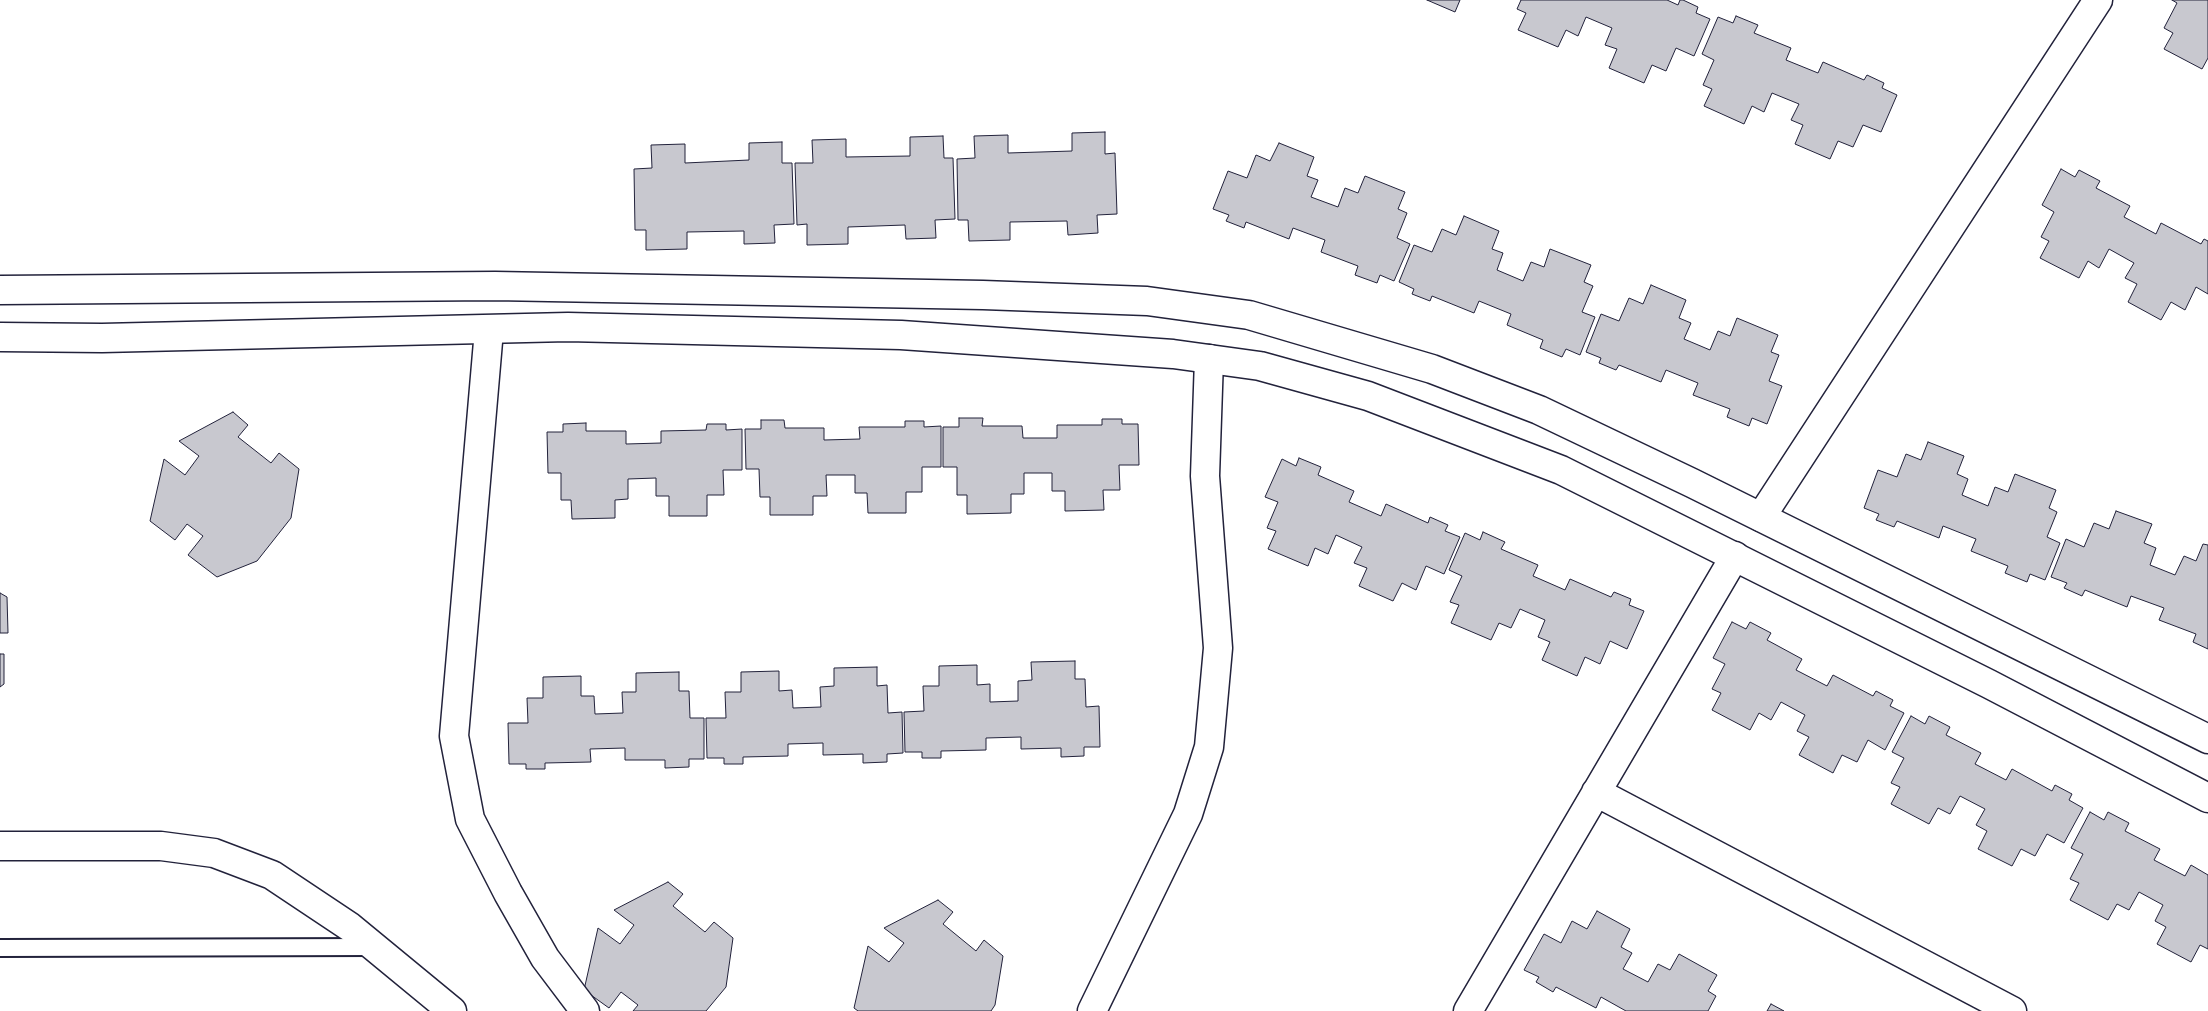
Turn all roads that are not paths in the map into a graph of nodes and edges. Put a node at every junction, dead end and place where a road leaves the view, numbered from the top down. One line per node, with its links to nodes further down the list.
1 (2098, 0): 6 (street)
2 (0, 290): 6 (street)
3 (489, 330): 4 (street); 5 (street); 16 (street)
4 (0, 337)
5 (1209, 359): 7 (street); 17 (street)
6 (1761, 517): 8 (street)
7 (1735, 556): 9 (street); 10 (street)
8 (2208, 739)
9 (1596, 792): 14 (street); 18 (street)
10 (2208, 798)
11 (0, 846): 12 (street)
12 (374, 947): 13 (lane); 15 (street)
13 (0, 948)
14 (1479, 1007)
15 (452, 1011)
16 (585, 1011)
17 (1092, 1011)
18 (2012, 1011)

